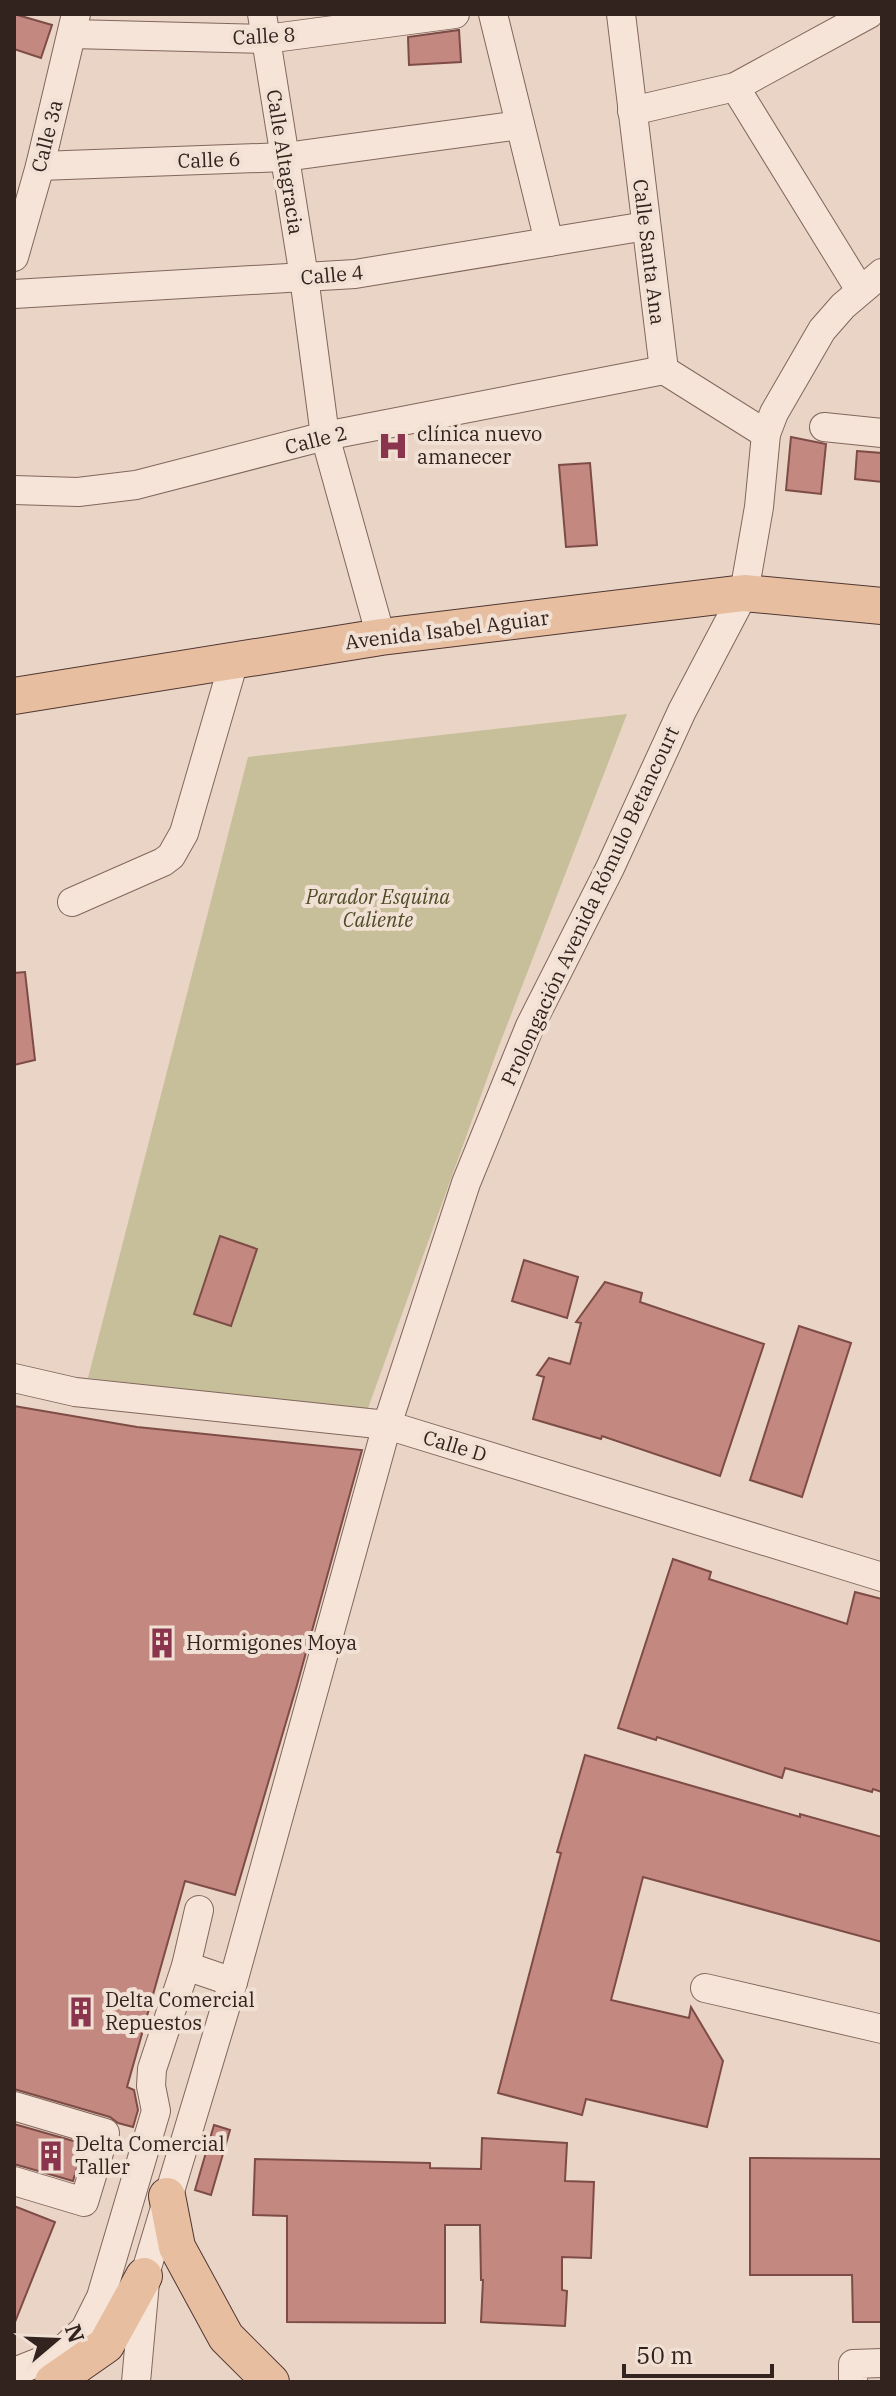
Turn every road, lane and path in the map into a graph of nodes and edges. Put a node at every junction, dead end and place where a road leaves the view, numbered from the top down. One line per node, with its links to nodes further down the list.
1 (455, 14): 6 (street, Calle 8)
2 (493, 14): 9 (street)
3 (621, 14): 8 (street, Calle Santa Ana)
4 (869, 14): 7 (street)
5 (74, 24): 6 (street, Calle 8); 11 (street, Calle 3a)
6 (264, 26): 10 (street, Calle Altagracia)
7 (735, 87): 8 (street); 16 (street)
8 (632, 111): 12 (street, Calle Santa Ana)
9 (520, 125): 10 (street, Calle 6); 13 (street)
10 (285, 157): 11 (street, Calle 6); 15 (street, Calle Altagracia)
11 (40, 166): 14 (street, Calle 3a)
12 (646, 226): 13 (street, Calle 4); 18 (street, Calle Santa Ana)
13 (549, 242): 15 (street, Calle 4)
14 (14, 257)
15 (304, 277): 17 (street, Calle 4); 22 (street, Calle Altagracia)
16 (871, 281): 21 (street)
17 (14, 294)
18 (664, 370): 21 (street); 22 (street, Calle 2)
19 (824, 427): 20 (street)
20 (882, 433)
21 (766, 434): 24 (street, Prolongación Avenida Rómulo Betancourt)
22 (325, 436): 23 (street, Calle 2); 26 (street, Calle Altagracia)
23 (14, 490)
24 (744, 593): 25 (main road, Avenida Isabel Aguiar); 26 (main road, Avenida Isabel Aguiar); 31 (street, Prolongación Avenida Rómulo Betancourt)
25 (882, 606)
26 (381, 637): 27 (main road, Avenida Isabel Aguiar)
27 (234, 661): 28 (main road, Avenida Isabel Aguiar); 29 (street)
28 (14, 696)
29 (72, 902)
30 (14, 1378): 31 (street, Calle D)
31 (387, 1425): 32 (street, Calle D); 35 (street, Prolongación Avenida Rómulo Betancourt)
32 (882, 1577)
33 (199, 1910): 34 (street)
34 (186, 1966): 35 (street); 39 (street)
35 (233, 1982): 40 (street, Prolongación Avenida Rómulo Betancourt)
36 (705, 1988): 37 (street)
37 (882, 2029)
38 (14, 2106): 41 (street)
39 (156, 2111): 40 (street); 45 (street)
40 (190, 2120): 42 (street, Prolongación Avenida Rómulo Betancourt)
41 (14, 2181)
42 (167, 2196): 43 (street, Prolongación Avenida Rómulo Betancourt); 48 (main road)
43 (144, 2276): 46 (main road); 47 (street, Prolongación Avenida Rómulo Betancourt)
44 (882, 2363): 49 (street)
45 (14, 2372)
46 (53, 2382)
47 (136, 2382)
48 (271, 2382)
49 (853, 2382)

